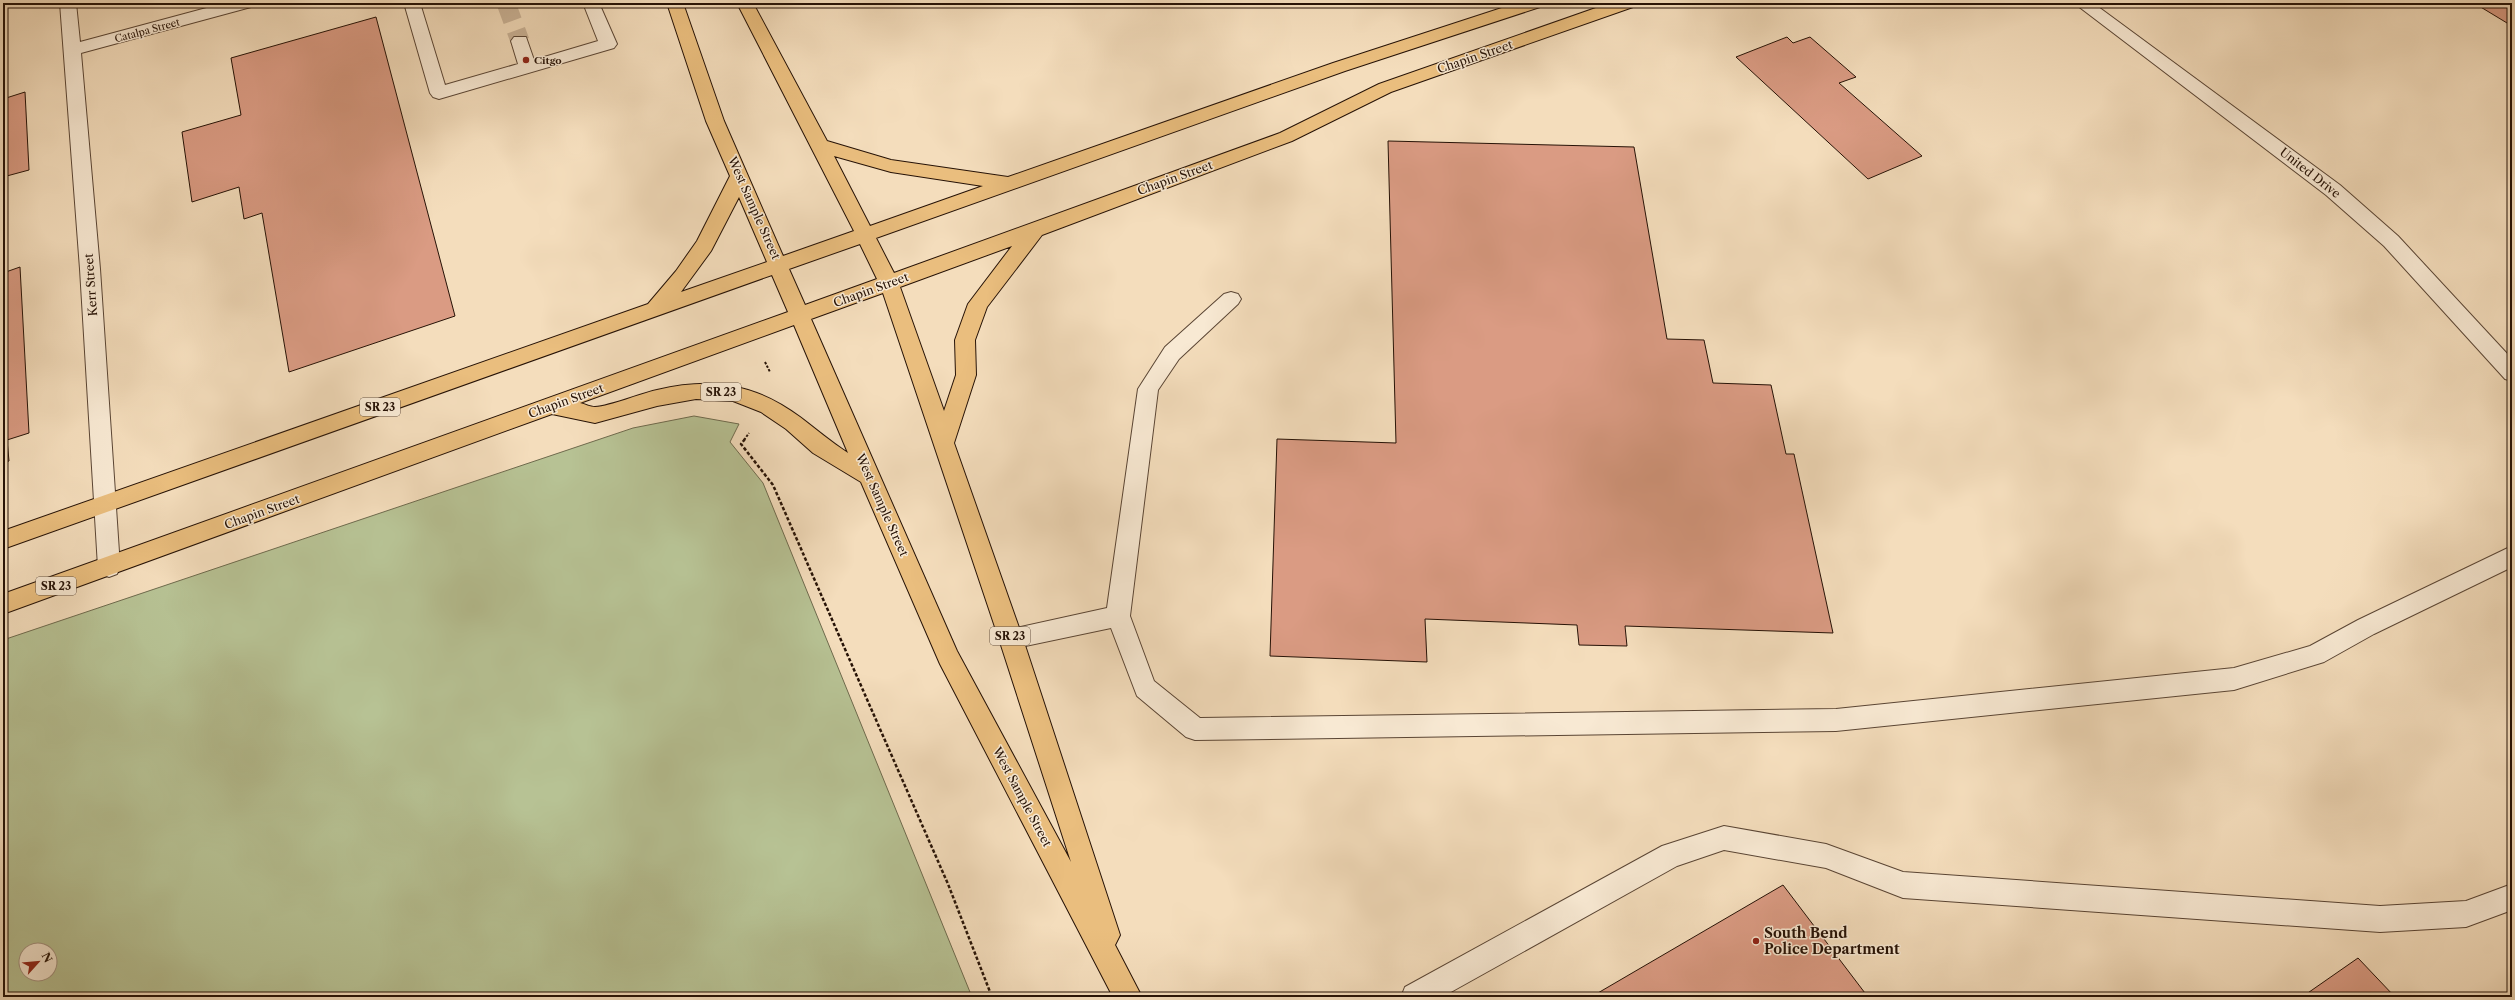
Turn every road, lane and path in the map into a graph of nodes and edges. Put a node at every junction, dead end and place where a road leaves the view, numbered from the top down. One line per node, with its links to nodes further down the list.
1 (68, 3): 11 (street, Kerr Street)
2 (245, 3): 11 (street, Catalpa Street)
3 (591, 3): 12 (street)
4 (674, 3): 14 (main road, West Sample Street)
5 (745, 3): 13 (main road, West Sample Street)
6 (1534, 3): 15 (main road)
7 (1627, 3): 16 (main road, Chapin Street)
8 (2082, 3): 23 (street, United Drive)
9 (416, 4): 12 (street)
10 (520, 41): 12 (street)
11 (72, 50): 28 (street, Kerr Street)
12 (528, 67)
13 (819, 145): 15 (main road); 17 (main road, West Sample Street)
14 (739, 176): 18 (main road, West Sample Street); 21 (main road)
15 (1009, 184): 17 (main road)
16 (1035, 230): 19 (main road, Chapin Street); 26 (main road)
17 (866, 235): 18 (main road, SR 23); 19 (main road, West Sample Street / SR 23)
18 (779, 265): 21 (main road, SR 23); 22 (main road, West Sample Street)
19 (889, 284): 22 (main road, Chapin Street); 26 (main road, West Sample Street / SR 23)
20 (1231, 299): 33 (street)
21 (654, 310): 28 (main road, SR 23)
22 (799, 316): 24 (main road, Chapin Street); 27 (main road, West Sample Street)
23 (2512, 373)
24 (553, 406): 27 (main road, SR 23); 31 (main road, Chapin Street / SR 23)
25 (752, 428): 37 (path)
26 (944, 442): 34 (main road, West Sample Street / SR 23)
27 (869, 476): 36 (main road, West Sample Street / SR 23)
28 (106, 505): 29 (main road, SR 23); 31 (street, Kerr Street)
29 (3, 540)
30 (2512, 556): 33 (street)
31 (109, 567): 32 (main road, SR 23)
32 (3, 604)
33 (1118, 616): 34 (street)
34 (1011, 639): 36 (main road, West Sample Street / SR 23)
35 (2512, 897): 38 (street)
36 (1127, 994)
37 (992, 997)
38 (1415, 997)

